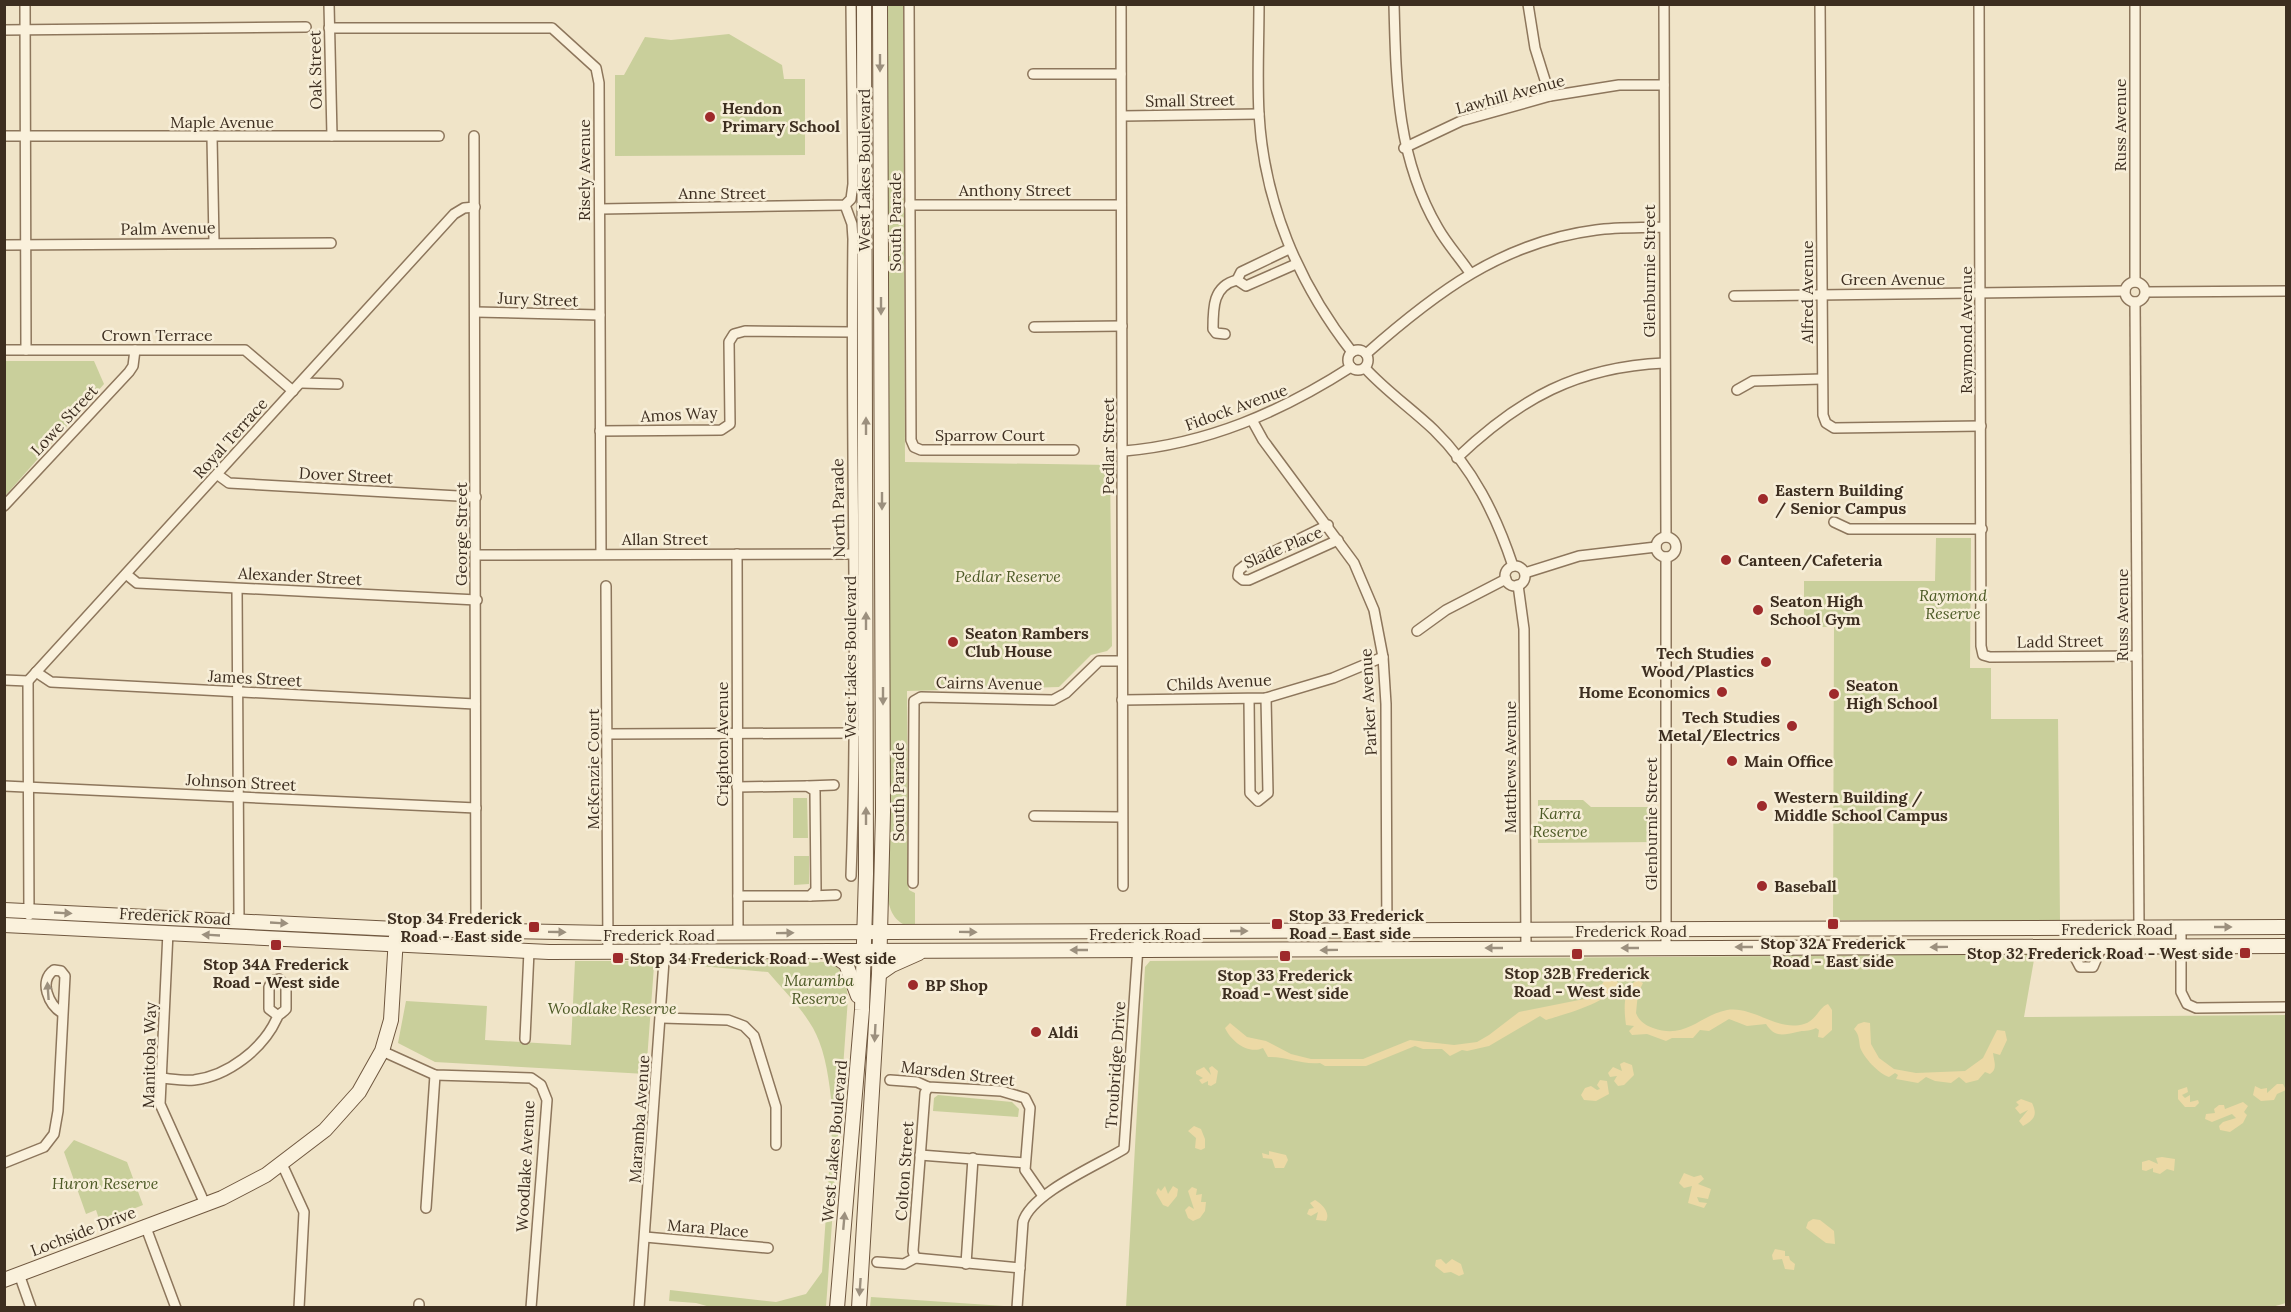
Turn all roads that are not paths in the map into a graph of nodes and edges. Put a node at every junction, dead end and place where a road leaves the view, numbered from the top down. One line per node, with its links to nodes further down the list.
1 (25, 4): 18 (street)
2 (329, 4): 16 (street, Oak Street)
3 (851, 4): 33 (street, North Parade)
4 (864, 4): 32 (main road, West Lakes Boulevard)
5 (880, 4): 138 (main road, West Lakes Boulevard, one-way to 138)
6 (909, 4): 35 (street, South Parade)
7 (1121, 4): 20 (street, Pedlar Street)
8 (1259, 4): 23 (street)
9 (1394, 4): 31 (street)
10 (1528, 4): 22 (street)
11 (1664, 4): 21 (street, Glenburnie Street)
12 (1820, 4): 53 (street, Alfred Avenue)
13 (1979, 4): 52 (street, Raymond Avenue)
14 (2135, 4): 48 (street, Russ Avenue)
15 (306, 27): 18 (street)
16 (329, 28): 27 (street, Oak Street); 38 (street, Risely Avenue)
17 (4, 30): 18 (street)
18 (25, 30): 26 (street)
19 (1033, 74): 20 (street)
20 (1121, 74): 24 (street, Pedlar Street)
21 (1664, 85): 22 (street, Lawhill Avenue); 39 (street, Glenburnie Street)
22 (1550, 96): 31 (street, Lawhill Avenue)
23 (1259, 114): 24 (street, Small Street); 44 (street)
24 (1122, 116): 36 (street, Pedlar Street)
25 (4, 136): 26 (street, Maple Avenue)
26 (25, 136): 30 (street, Maple Avenue); 43 (street)
27 (332, 136): 28 (street, Maple Avenue); 30 (street, Maple Avenue)
28 (439, 136)
29 (474, 136): 37 (street, George Street)
30 (212, 137): 40 (street)
31 (1404, 147): 46 (street)
32 (864, 153): 33 (street); 131 (main road, West Lakes Boulevard, one-way to 32)
33 (852, 165): 34 (street, North Parade)
34 (845, 205): 38 (street, Anne Street); 60 (street, North Parade)
35 (909, 205): 36 (street, Anthony Street); 78 (street, South Parade)
36 (1121, 205): 58 (street, Pedlar Street)
37 (475, 207): 56 (street, George Street); 71 (street, Royal Terrace)
38 (600, 209): 57 (street, Risely Avenue)
39 (1664, 227): 46 (street); 67 (street, Glenburnie Street)
40 (214, 242): 41 (street, Palm Avenue); 43 (street, Palm Avenue)
41 (331, 243)
42 (4, 245): 43 (street, Palm Avenue)
43 (25, 245): 62 (street)
44 (1289, 249): 45 (street); 47 (street)
45 (1296, 264): 47 (street); 65 (street)
46 (1470, 273): 66 (street)
47 (1237, 280): 61 (street)
48 (2135, 282): 49 (street); 51 (street)
49 (2125, 291): 52 (street, Green Avenue); 55 (street)
50 (2286, 291): 51 (street)
51 (2146, 292): 55 (street)
52 (1981, 293): 53 (street, Green Avenue); 76 (street, Raymond Avenue)
53 (1822, 294): 54 (street, Green Avenue); 70 (street, Alfred Avenue)
54 (1734, 296)
55 (2135, 302): 106 (street, Russ Avenue)
56 (475, 312): 57 (street, Jury Street); 83 (street, George Street)
57 (600, 315): 77 (street, Risely Avenue)
58 (1122, 326): 59 (street); 80 (street, Pedlar Street)
59 (1034, 327)
60 (851, 332): 77 (street, Amos Way); 93 (street, North Parade)
61 (1225, 334)
62 (26, 350): 63 (street, Crown Terrace); 64 (street, Crown Terrace)
63 (135, 350): 74 (street, Crown Terrace); 84 (street, Lowe Street)
64 (4, 351)
65 (1352, 352): 66 (street); 68 (street)
66 (1366, 354): 69 (street)
67 (1665, 363): 81 (street); 88 (street, Glenburnie Street)
68 (1351, 367): 69 (street); 75 (street, Fidock Avenue)
69 (1365, 368): 81 (street)
70 (1822, 379): 73 (street); 76 (street, Alfred Avenue)
71 (302, 383): 72 (street); 74 (street, Royal Terrace)
72 (338, 384)
73 (1737, 390)
74 (293, 391): 82 (street, Royal Terrace)
75 (1252, 420): 80 (street, Fidock Avenue); 86 (street, Parker Avenue)
76 (1981, 426): 87 (street, Raymond Avenue)
77 (600, 431): 91 (street, Risely Avenue)
78 (911, 440): 79 (street, Sparrow Court)
79 (1074, 450)
80 (1124, 451): 108 (street, Pedlar Street)
81 (1457, 458): 96 (street)
82 (218, 475): 83 (street, Dover Street); 98 (street, Royal Terrace)
83 (477, 497): 94 (street, George Street)
84 (4, 506)
85 (1834, 522): 87 (street)
86 (1328, 525): 89 (street, Parker Avenue); 89 (street, Slade Place)
87 (1982, 529): 105 (street, Raymond Avenue)
88 (1666, 537): 90 (street); 95 (street)
89 (1338, 540): 107 (street, Parker Avenue)
90 (1656, 546): 95 (street); 97 (street)
91 (601, 554): 92 (street, Allan Street); 94 (street, Allan Street)
92 (738, 554): 93 (street, Allan Street); 120 (street, Crighton Avenue)
93 (853, 554): 118 (street, North Parade)
94 (477, 555): 103 (street, George Street)
95 (1666, 557): 151 (street, Glenburnie Street)
96 (1513, 566): 97 (street); 99 (street)
97 (1525, 573): 100 (street)
98 (126, 574): 102 (street, Alexander Street); 109 (street, Royal Terrace)
99 (1506, 579): 100 (street); 104 (street)
100 (1518, 585): 150 (street, Matthews Avenue)
101 (606, 586): 119 (street, McKenzie Court)
102 (237, 589): 103 (street, Alexander Street); 112 (street)
103 (477, 600): 117 (street, George Street)
104 (1418, 631)
105 (1983, 655): 106 (street, Ladd Street)
106 (2137, 656): 148 (street, Russ Avenue)
107 (1383, 657): 113 (street, Childs Avenue); 149 (street, Parker Avenue)
108 (1122, 661): 115 (street, Cairns Avenue); 116 (street, Pedlar Street)
109 (36, 672): 111 (street, Royal Terrace); 112 (street, James Street)
110 (4, 680): 111 (street)
111 (28, 681): 124 (street)
112 (238, 692): 117 (street, James Street); 126 (street)
113 (1266, 698): 114 (street, Childs Avenue); 114 (street)
114 (1249, 699): 116 (street, Childs Avenue)
115 (914, 700): 133 (street, South Parade)
116 (1122, 700): 129 (street, Pedlar Street)
117 (475, 704): 127 (street, George Street)
118 (855, 733): 120 (street); 130 (street, North Parade)
119 (608, 734): 120 (street); 160 (street, McKenzie Court)
120 (738, 734): 125 (street, Crighton Avenue)
121 (834, 785): 123 (street)
122 (4, 786): 124 (street, Johnson Street)
123 (807, 786): 125 (street); 137 (street)
124 (28, 787): 126 (street, Johnson Street); 141 (street)
125 (737, 787): 136 (street, Crighton Avenue)
126 (238, 796): 127 (street, Johnson Street); 142 (street)
127 (476, 808): 153 (street, George Street)
128 (1034, 816): 129 (street)
129 (1122, 817): 134 (street, Pedlar Street)
130 (852, 854): 131 (street); 132 (street, North Parade)
131 (866, 874): 139 (main road, West Lakes Boulevard)
132 (851, 876)
133 (913, 883)
134 (1123, 886)
135 (836, 895): 137 (street)
136 (738, 896): 137 (street); 162 (street, Crighton Avenue)
137 (810, 896)
138 (880, 896): 157 (main road, West Lakes Boulevard); 158 (main road)
139 (865, 909): 155 (main road); 156 (main road, West Lakes Boulevard)
140 (4, 910): 141 (main road, Frederick Road)
141 (29, 911): 142 (main road, Frederick Road, one-way to 142); 144 (street)
142 (239, 921): 147 (main road, Frederick Road, one-way to 147)
143 (4, 925): 144 (main road, Frederick Road)
144 (28, 926): 154 (main road, Frederick Road)
145 (2181, 927): 146 (main road, Frederick Road, one-way to 146); 148 (main road, Frederick Road); 165 (street)
146 (2286, 927)
147 (396, 928): 153 (main road, Frederick Road); 163 (main road, Lochside Drive)
148 (2139, 928): 152 (main road, Frederick Road)
149 (1387, 930): 150 (main road, Frederick Road); 159 (main road, Frederick Road, one-way to 149); 170 (street, Parker Avenue)
150 (1527, 930): 151 (main road, Frederick Road); 169 (street, Matthews Avenue)
151 (1666, 930): 152 (main road, Frederick Road); 168 (street, Glenburnie Street)
152 (2038, 930): 164 (main road)
153 (476, 931): 160 (main road, Frederick Road, one-way to 160)
154 (168, 932): 163 (main road, Frederick Road, one-way to 154); 188 (street, Manitoba Way)
155 (832, 932): 156 (main road, Frederick Road); 162 (main road, Frederick Road, one-way to 155)
156 (864, 932): 157 (main road, Frederick Road); 174 (main road, West Lakes Boulevard)
157 (879, 932): 158 (main road, Frederick Road); 175 (main road, West Lakes Boulevard)
158 (910, 932): 159 (main road, Frederick Road, one-way to 159)
159 (1139, 932): 177 (street)
160 (608, 933): 161 (main road, Frederick Road); 178 (street, McKenzie Court)
161 (666, 933): 162 (main road, Frederick Road); 172 (street, Maramba Avenue)
162 (738, 933)
163 (395, 945): 171 (main road, Frederick Road); 186 (main road, Lochside Drive)
164 (2063, 945): 166 (main road, Frederick Road); 166 (street); 168 (main road, Frederick Road, one-way to 168)
165 (2181, 945): 166 (main road, Frederick Road); 167 (main road, Frederick Road); 180 (street)
166 (2102, 946)
167 (2286, 946)
168 (1666, 947): 169 (main road, Frederick Road, one-way to 169)
169 (1526, 948): 170 (main road, Frederick Road, one-way to 170)
170 (1387, 949): 177 (main road, Frederick Road, one-way to 177)
171 (529, 951): 178 (main road, Frederick Road); 185 (street)
172 (666, 951): 173 (main road, Frederick Road); 178 (main road, Frederick Road); 184 (street, Maramba Avenue)
173 (827, 951): 174 (main road, Frederick Road); 181 (main road)
174 (864, 951): 175 (main road, Frederick Road); 181 (main road, West Lakes Boulevard)
175 (879, 951): 176 (main road, Frederick Road); 179 (main road, West Lakes Boulevard)
176 (924, 951): 177 (main road, Frederick Road, one-way to 176); 179 (main road)
177 (1138, 951): 197 (street, Troubridge Drive)
178 (608, 952)
179 (879, 975): 215 (main road, West Lakes Boulevard, one-way to 215)
180 (2286, 1007)
181 (862, 1010): 214 (main road, West Lakes Boulevard, one-way to 181)
182 (62, 1013): 195 (street)
183 (277, 1015): 188 (street)
184 (662, 1018): 191 (street); 201 (street, Maramba Avenue)
185 (525, 1039)
186 (382, 1051): 187 (street, Woodlake Avenue); 196 (main road, Lochside Drive)
187 (435, 1075): 199 (street); 212 (street, Woodlake Avenue)
188 (161, 1078): 198 (street, Manitoba Way)
189 (890, 1080): 190 (street, Marsden Street)
190 (928, 1087): 192 (street, Colton Street); 194 (street, Marsden Street)
191 (776, 1145)
192 (920, 1155): 193 (street); 203 (street, Colton Street)
193 (973, 1158): 194 (street); 205 (street)
194 (1025, 1162): 197 (street)
195 (4, 1163)
196 (282, 1164): 198 (main road, Lochside Drive); 211 (street)
197 (1043, 1196): 206 (street, Troubridge Drive)
198 (205, 1204): 200 (main road, Lochside Drive)
199 (426, 1208)
200 (145, 1225): 207 (main road, Lochside Drive); 210 (street)
201 (645, 1237): 202 (street, Mara Place); 213 (street, Maramba Avenue)
202 (768, 1248)
203 (915, 1258): 204 (street); 205 (street)
204 (877, 1262)
205 (966, 1264): 206 (street)
206 (1020, 1268): 216 (street, Troubridge Drive)
207 (19, 1274): 208 (main road, Lochside Drive); 209 (street)
208 (4, 1280)
209 (31, 1308)
210 (177, 1308)
211 (299, 1308)
212 (531, 1308)
213 (639, 1308)
214 (837, 1308)
215 (859, 1308)
216 (1017, 1308)

